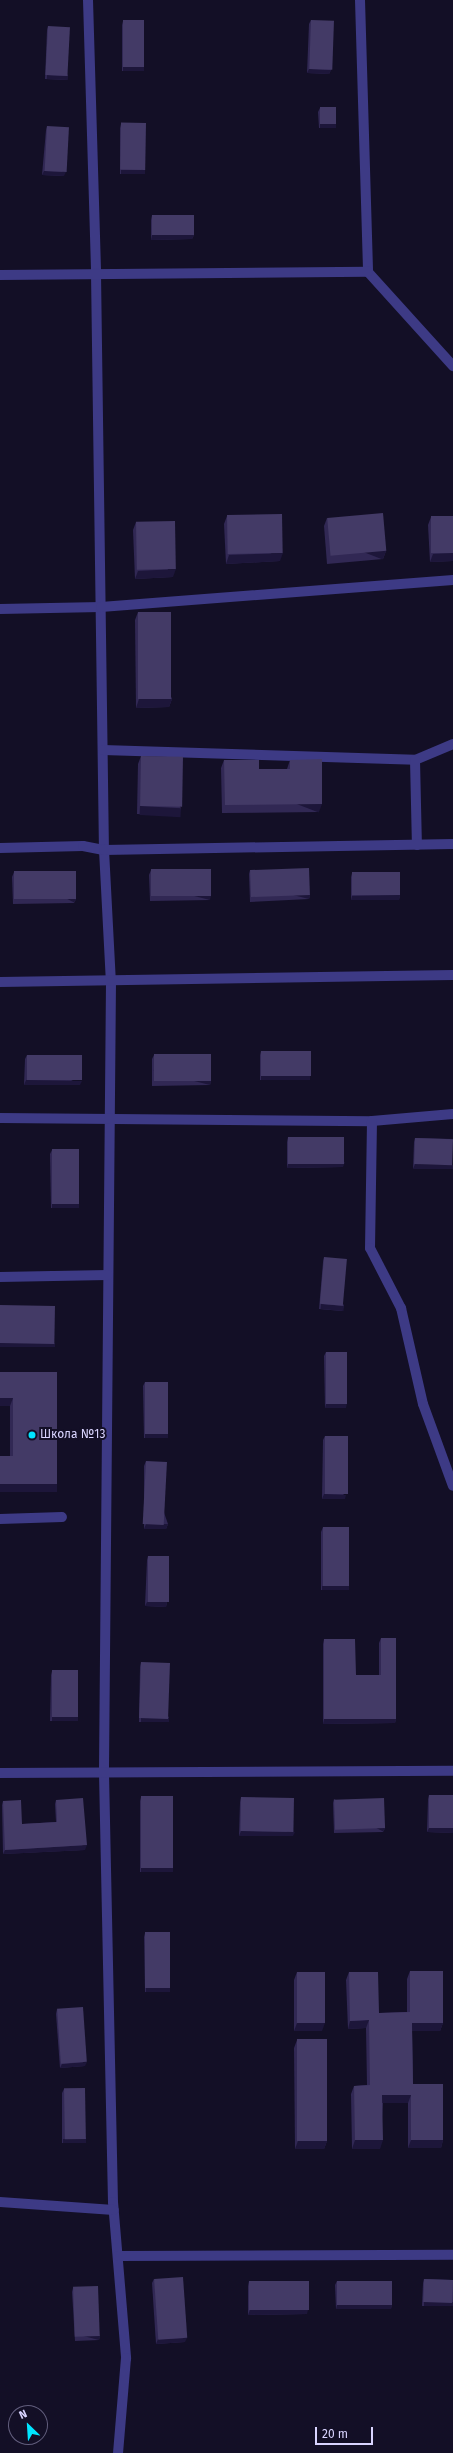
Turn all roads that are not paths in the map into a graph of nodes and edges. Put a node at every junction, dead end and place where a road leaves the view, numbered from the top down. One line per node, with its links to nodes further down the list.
1 (88, 0): 4 (street)
2 (360, 0): 3 (street)
3 (368, 272): 4 (street); 6 (street)
4 (96, 273): 5 (street); 8 (street)
5 (0, 275)
6 (453, 366)
7 (453, 580): 8 (street)
8 (101, 607): 9 (street); 11 (street)
9 (0, 609)
10 (453, 744): 12 (street)
11 (103, 750): 12 (street); 16 (street)
12 (415, 760): 14 (street)
13 (453, 844): 14 (street)
14 (417, 845): 16 (street)
15 (0, 848): 16 (street)
16 (104, 850): 19 (street)
17 (453, 975): 19 (street)
18 (0, 982): 19 (street)
19 (112, 982): 22 (street)
20 (453, 1114): 23 (street)
21 (0, 1118): 22 (street)
22 (111, 1118): 23 (street); 24 (street)
23 (372, 1121): 26 (street)
24 (108, 1275): 25 (street); 31 (street)
25 (0, 1277)
26 (453, 1486)
27 (62, 1517): 28 (street)
28 (0, 1520)
29 (453, 1771): 31 (street)
30 (0, 1773): 31 (street)
31 (104, 1774): 33 (street)
32 (0, 2202): 33 (street)
33 (114, 2210): 35 (street)
34 (453, 2255): 35 (street)
35 (118, 2256): 36 (street)
36 (118, 2453)

